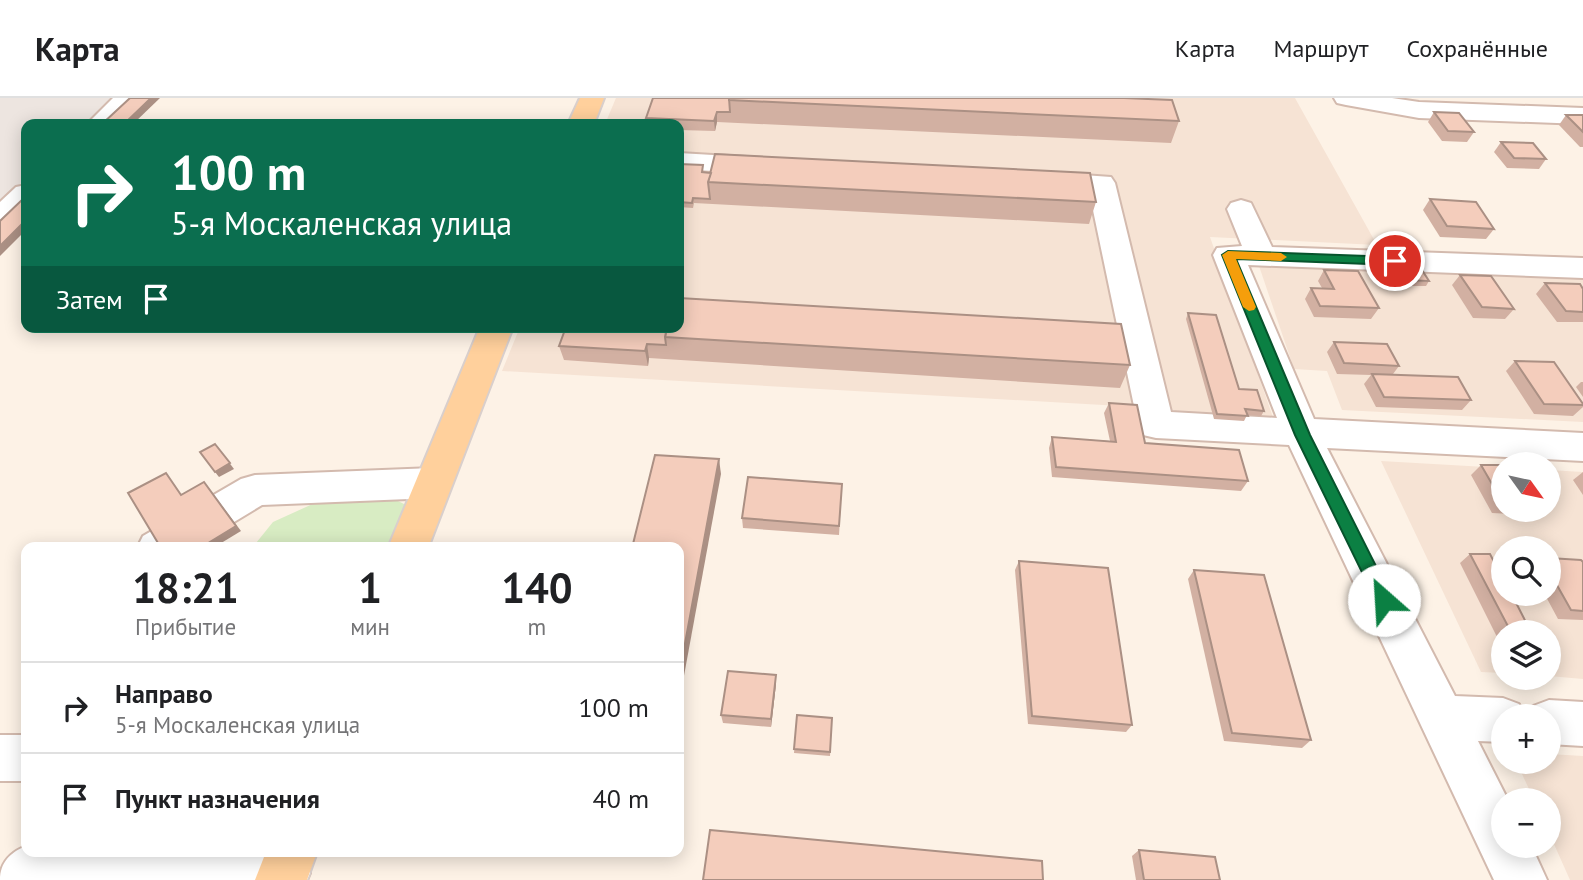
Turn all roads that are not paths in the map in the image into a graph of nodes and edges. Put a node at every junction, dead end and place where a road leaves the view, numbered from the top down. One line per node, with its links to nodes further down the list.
1 (127, 98): 5 (street)
2 (592, 98): 6 (main road)
3 (1346, 98): 4 (street)
4 (1583, 116)
5 (105, 119)
6 (583, 119)
7 (684, 161): 8 (street)
8 (788, 167)
9 (1020, 178): 16 (street)
10 (21, 199): 12 (street)
11 (1241, 209): 13 (street)
12 (0, 218)
13 (1245, 255): 14 (street); 16 (street)
14 (1583, 268)
15 (495, 333): 18 (main road)
16 (1302, 435): 17 (street); 21 (street)
17 (1583, 447)
18 (433, 482): 19 (street); 20 (main road)
19 (167, 542)
20 (410, 542)
21 (1442, 718): 22 (street); 27 (street)
22 (1491, 720)
23 (1561, 723): 24 (street)
24 (1583, 724)
25 (0, 758): 26 (street)
26 (21, 758)
27 (1491, 818)
28 (1511, 858): 31 (street)
29 (286, 868): 30 (street)
30 (23, 880)
31 (1521, 880)

